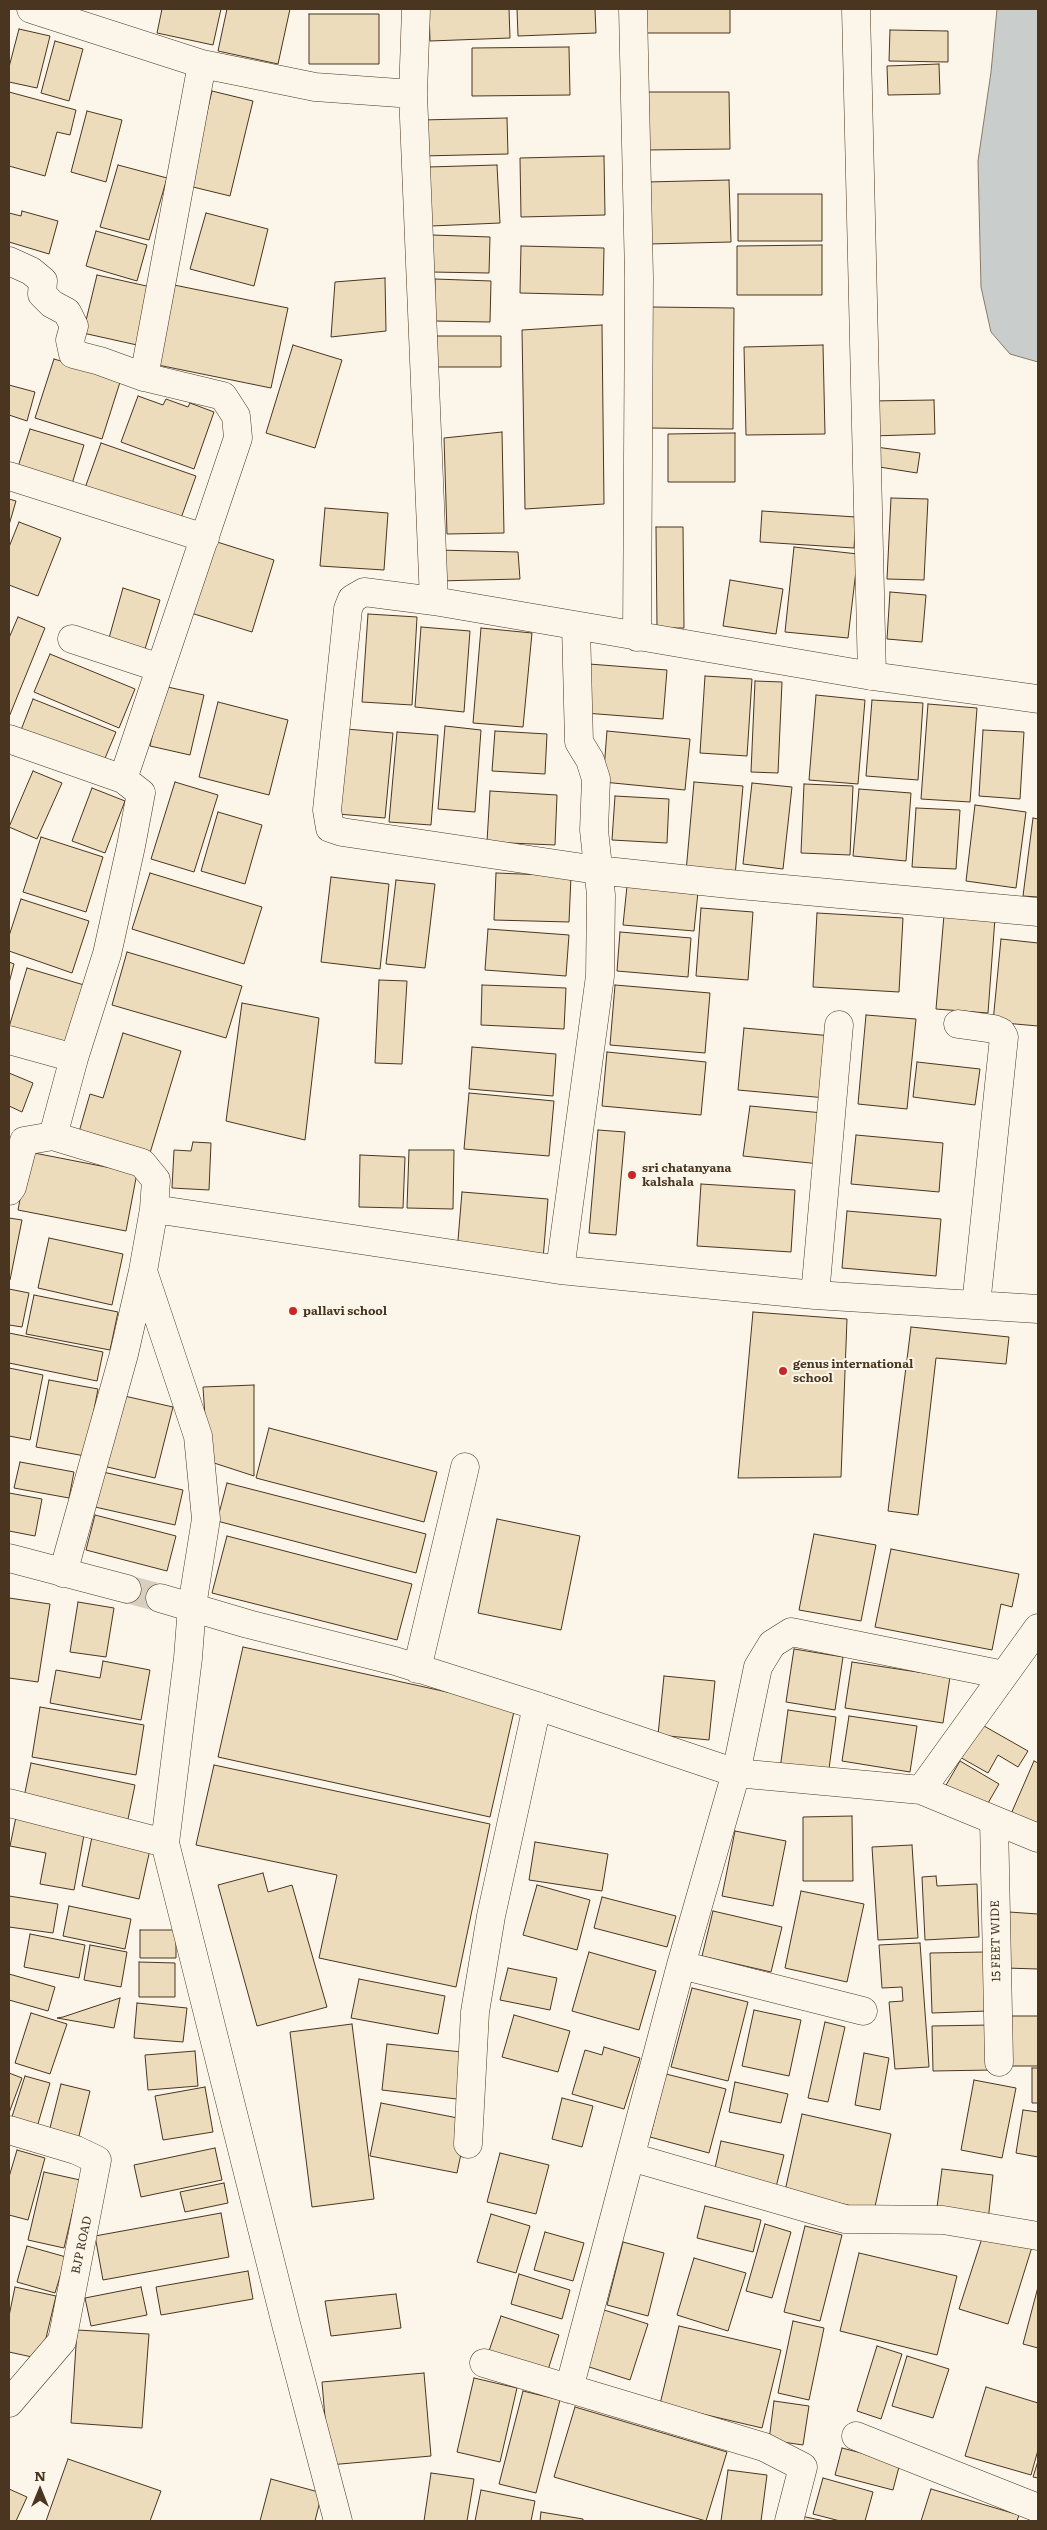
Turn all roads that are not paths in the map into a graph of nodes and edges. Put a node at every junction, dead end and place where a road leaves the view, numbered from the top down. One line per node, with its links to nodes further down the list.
1 (31, 9): 5 (street)
2 (416, 9): 6 (street)
3 (633, 9): 13 (street)
4 (856, 9): 16 (street)
5 (202, 64): 6 (street); 8 (street)
6 (413, 94): 11 (street)
7 (9, 261): 8 (street)
8 (144, 378): 10 (street)
9 (9, 476): 10 (street)
10 (205, 538): 15 (street)
11 (434, 601): 12 (street); 20 (street)
12 (576, 626): 13 (street); 20 (street)
13 (637, 637): 16 (street)
14 (72, 639): 15 (street)
15 (160, 668): 19 (street)
16 (872, 676): 17 (street)
17 (1038, 698)
18 (9, 739): 19 (street)
19 (123, 779): 25 (street)
20 (597, 870): 21 (street); 29 (street)
21 (1038, 912)
22 (958, 1024): 32 (street)
23 (839, 1025): 31 (street)
24 (9, 1040): 25 (street)
25 (74, 1058): 26 (street)
26 (53, 1136): 27 (street); 28 (street)
27 (9, 1191)
28 (154, 1209): 29 (street); 30 (street)
29 (560, 1270): 31 (street)
30 (144, 1271): 36 (street); 39 (street)
31 (815, 1295): 32 (street)
32 (976, 1305): 33 (street)
33 (1038, 1309)
34 (465, 1467): 41 (street)
35 (9, 1558): 36 (street)
36 (63, 1573): 37 (street)
37 (127, 1589)
38 (160, 1598): 39 (street)
39 (192, 1606): 41 (street); 49 (street)
40 (1038, 1628): 42 (street)
41 (417, 1669): 43 (street)
42 (1004, 1675): 44 (street); 45 (street)
43 (537, 1706): 44 (street); 54 (street)
44 (736, 1772): 45 (street); 50 (street)
45 (921, 1790): 47 (street)
46 (9, 1803): 49 (street)
47 (994, 1820): 48 (street); 52 (street, 15 FEET WIDE)
48 (1038, 1838)
49 (165, 1843): 62 (street)
50 (681, 1965): 51 (street); 55 (street)
51 (863, 2011)
52 (999, 2062)
53 (9, 2130): 59 (street, BJP ROAD)
54 (468, 2144)
55 (631, 2157): 56 (street); 58 (street)
56 (1038, 2236)
57 (484, 2363): 58 (street)
58 (569, 2389): 63 (street)
59 (9, 2403)
60 (856, 2436): 61 (street)
61 (1038, 2508)
62 (338, 2521)
63 (789, 2521)

